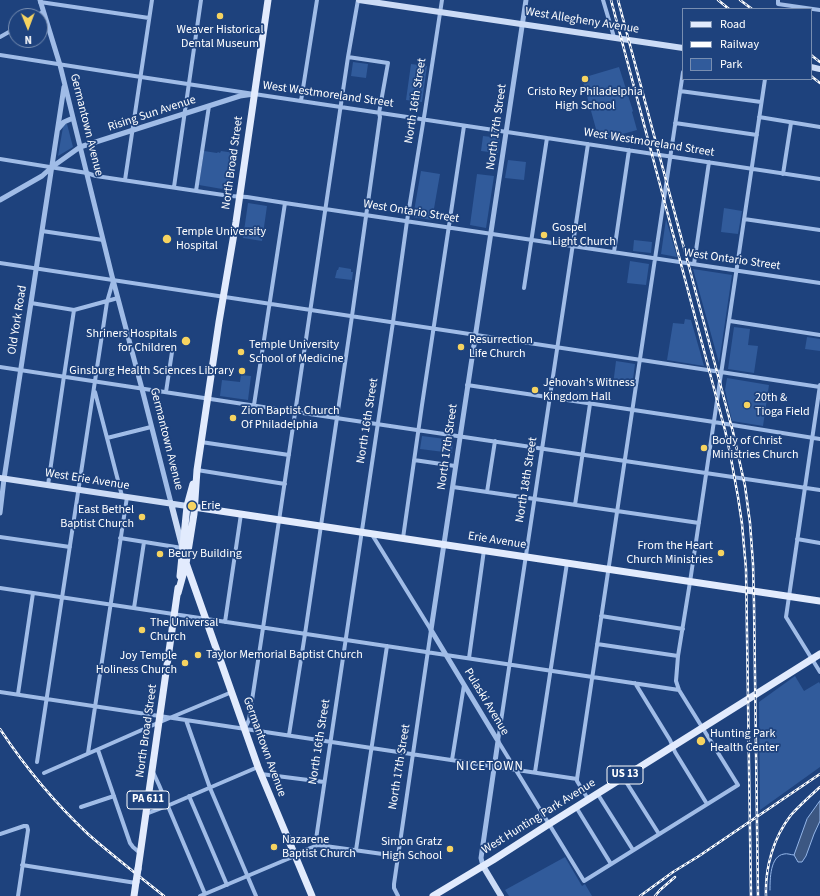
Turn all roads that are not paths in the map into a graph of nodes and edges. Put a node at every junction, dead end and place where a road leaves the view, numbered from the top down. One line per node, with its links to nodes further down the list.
1 (152, 0): 13 (street)
2 (201, 0): 25 (street)
3 (268, 0): 27 (main road, North Broad Street / PA 611)
4 (317, 0): 28 (street)
5 (359, 0): 12 (main road, West Allegheny Avenue); 19 (street)
6 (442, 0): 12 (street, North 16th Street)
7 (526, 0): 14 (street, North 17th Street)
8 (603, 0): 16 (street)
9 (40, 1): 13 (street)
10 (778, 2): 11 (street)
11 (810, 8)
12 (440, 12): 14 (main road, West Allegheny Avenue); 36 (street, North 16th Street)
13 (149, 18): 21 (street)
14 (522, 24): 16 (main road, West Allegheny Avenue); 43 (street, North 17th Street)
15 (48, 28): 20 (street, Germantown Avenue)
16 (614, 37): 17 (main road, West Allegheny Avenue)
17 (682, 48)
18 (0, 55): 20 (street, West Westmoreland Street)
19 (348, 57): 31 (street); 32 (street)
20 (60, 65): 21 (street, West Westmoreland Street); 24 (street, Germantown Avenue)
21 (141, 77): 25 (street, West Westmoreland Street); 42 (street)
22 (682, 78): 26 (street)
23 (765, 80): 29 (street)
24 (64, 82): 35 (street, Germantown Avenue); 41 (street, Old York Road)
25 (188, 84): 27 (street, West Westmoreland Street); 33 (street)
26 (680, 90): 29 (street); 37 (street)
27 (254, 94): 28 (street, West Westmoreland Street); 30 (street, Rising Sun Avenue); 60 (main road, North Broad Street / PA 611)
28 (301, 101): 31 (street, West Westmoreland Street)
29 (761, 102): 34 (street)
30 (209, 106): 33 (street, Rising Sun Avenue); 59 (street)
31 (341, 107): 32 (street, West Westmoreland Street); 63 (street)
32 (379, 112): 36 (street, West Westmoreland Street); 64 (street)
33 (184, 114): 42 (street, Rising Sun Avenue); 58 (street)
34 (759, 117): 38 (street); 44 (street)
35 (73, 118): 41 (street); 47 (street, Germantown Avenue)
36 (424, 120): 39 (street, West Westmoreland Street); 66 (street, North 16th Street)
37 (675, 123): 44 (street); 49 (street)
38 (791, 123): 40 (street); 55 (street)
39 (464, 126): 43 (street, West Westmoreland Street); 67 (street)
40 (820, 127)
41 (58, 130): 52 (street, Old York Road)
42 (132, 130): 47 (street, Rising Sun Avenue); 57 (street)
43 (506, 131): 45 (street, West Westmoreland Street); 70 (street, North 17th Street)
44 (757, 135): 53 (street)
45 (547, 138): 46 (street, West Westmoreland Street); 72 (street)
46 (588, 144): 48 (street, West Westmoreland Street); 73 (street, North 18th Street)
47 (80, 147): 52 (street, Rising Sun Avenue); 54 (street, Germantown Avenue)
48 (629, 150): 49 (street, West Westmoreland Street); 74 (street)
49 (670, 157): 51 (street, West Westmoreland Street); 75 (street)
50 (0, 159): 52 (street, West Ontario Street)
51 (709, 162): 53 (street, West Westmoreland Street); 77 (street)
52 (52, 167): 54 (street, West Ontario Street); 61 (street, Rising Sun Avenue); 69 (street, Old York Road)
53 (751, 169): 55 (street, West Westmoreland Street); 65 (street)
54 (86, 173): 57 (street, West Ontario Street); 71 (street, Germantown Avenue)
55 (783, 174): 56 (street, West Westmoreland Street)
56 (820, 179)
57 (125, 180): 58 (street, West Ontario Street)
58 (174, 187): 59 (street, West Ontario Street)
59 (196, 191): 60 (street, West Ontario Street)
60 (239, 197): 62 (street, West Ontario Street); 83 (main road, North Broad Street / PA 611)
61 (0, 200)
62 (285, 203): 63 (street, West Ontario Street); 87 (street)
63 (326, 209): 64 (street, West Ontario Street); 89 (street)
64 (367, 215): 66 (street, West Ontario Street); 90 (street)
65 (744, 219): 68 (street); 79 (street)
66 (407, 221): 67 (street, West Ontario Street); 92 (street, North 16th Street)
67 (449, 228): 70 (street, West Ontario Street); 93 (street)
68 (820, 230)
69 (42, 231): 71 (street); 78 (street, Old York Road)
70 (491, 234): 72 (street, West Ontario Street); 94 (street, North 17th Street)
71 (103, 240): 80 (street, Germantown Avenue)
72 (532, 240): 73 (street, West Ontario Street); 82 (street)
73 (572, 246): 74 (street, West Ontario Street); 96 (street, North 18th Street)
74 (614, 252): 75 (street, West Ontario Street)
75 (655, 258): 77 (street, West Ontario Street); 98 (street)
76 (0, 263): 78 (street)
77 (694, 264): 79 (street, West Ontario Street)
78 (36, 268): 80 (street); 86 (street, Old York Road)
79 (737, 270): 81 (street, West Ontario Street); 91 (street)
80 (113, 280): 83 (street); 84 (street, Germantown Avenue); 85 (street)
81 (820, 283)
82 (524, 288)
83 (223, 297): 87 (street); 109 (main road, North Broad Street / PA 611)
84 (118, 298): 85 (street); 106 (street, Germantown Avenue)
85 (107, 302): 88 (street); 103 (street)
86 (31, 303): 88 (street); 100 (street, Old York Road)
87 (270, 304): 89 (street); 112 (street)
88 (74, 310): 102 (street)
89 (310, 310): 90 (street); 114 (street)
90 (352, 316): 92 (street); 115 (street)
91 (730, 321): 95 (street); 101 (street)
92 (393, 322): 93 (street); 117 (street, North 16th Street)
93 (433, 328): 94 (street); 119 (street)
94 (476, 335): 96 (street); 104 (street, North 17th Street)
95 (820, 335)
96 (558, 347): 98 (street); 110 (street, North 18th Street)
97 (172, 352): 108 (street)
98 (640, 359): 101 (street); 113 (street)
99 (0, 367): 100 (street)
100 (21, 370): 102 (street); 134 (street, Old York Road)
101 (721, 372): 105 (street); 116 (street)
102 (64, 376): 103 (street); 136 (street)
103 (95, 381): 106 (street); 107 (street)
104 (468, 385): 110 (street); 120 (street, North 17th Street)
105 (820, 386): 122 (street)
106 (142, 389): 108 (street); 118 (street, Germantown Avenue)
107 (94, 390): 121 (street); 139 (street)
108 (166, 392): 109 (street)
109 (208, 398): 112 (street); 124 (main road, North Broad Street / PA 611)
110 (549, 398): 111 (street); 126 (street, North 18th Street)
111 (590, 404): 113 (street); 128 (street)
112 (254, 405): 114 (street)
113 (632, 410): 116 (street); 130 (street)
114 (296, 412): 115 (street); 127 (street)
115 (336, 417): 117 (street); 152 (street)
116 (714, 422): 122 (street); 133 (street)
117 (378, 424): 119 (street); 153 (street, North 16th Street)
118 (151, 426): 121 (street); 144 (street, Germantown Avenue)
119 (418, 430): 120 (street); 129 (street)
120 (460, 436): 125 (street); 131 (street, North 17th Street)
121 (108, 438): 142 (street)
122 (812, 438): 123 (street); 138 (street)
123 (820, 439)
124 (202, 442): 127 (street); 132 (main road, North Broad Street / PA 611)
125 (495, 442): 126 (street); 141 (street)
126 (542, 448): 128 (street); 143 (street, North 18th Street)
127 (289, 455): 135 (street)
128 (583, 455): 130 (street); 145 (street)
129 (414, 460): 131 (street); 157 (street)
130 (624, 460): 133 (street); 147 (street)
131 (456, 466): 137 (street, North 17th Street)
132 (197, 470): 135 (street); 146 (main road, North Broad Street / PA 611)
133 (706, 472): 138 (street); 151 (street)
134 (2, 478): 136 (main road, West Erie Avenue); 148 (street, Old York Road)
135 (285, 484): 150 (street)
136 (48, 485): 139 (main road, West Erie Avenue)
137 (453, 486): 141 (street); 161 (street, North 17th Street)
138 (804, 487): 140 (street); 158 (street)
139 (79, 490): 142 (main road, West Erie Avenue); 162 (street)
140 (820, 490)
141 (487, 492): 143 (street)
142 (124, 496): 144 (main road, West Erie Avenue); 156 (street)
143 (534, 499): 145 (street); 165 (street, North 18th Street)
144 (171, 503): 146 (main road, Erie Avenue); 163 (main road, Germantown Avenue)
145 (575, 505): 147 (street)
146 (191, 506): 149 (main road, Erie Avenue); 163 (main road, North Broad Street / PA 611); 167 (main road, North Broad Street / PA 611)
147 (617, 511): 151 (street); 168 (street)
148 (0, 513)
149 (241, 514): 150 (main road, Erie Avenue); 181 (street)
150 (279, 519): 152 (main road, Erie Avenue); 182 (street)
151 (699, 523): 169 (street)
152 (320, 525): 153 (main road, Erie Avenue); 185 (street)
153 (362, 532): 154 (main road, Erie Avenue); 186 (street, North 16th Street)
154 (371, 533): 157 (main road, Erie Avenue); 184 (street, Pulaski Avenue)
155 (0, 537): 162 (street)
156 (120, 538): 159 (street); 176 (street)
157 (403, 538): 161 (main road, Erie Avenue)
158 (797, 539): 160 (street); 173 (street)
159 (144, 542): 163 (street); 177 (street)
160 (820, 543)
161 (444, 544): 164 (main road, Erie Avenue); 184 (street, North 17th Street)
162 (70, 547): 174 (street)
163 (182, 548): 167 (main road, Germantown Avenue); 172 (main road, North Broad Street / PA 611)
164 (484, 550): 165 (main road, Erie Avenue); 193 (street)
165 (526, 556): 166 (main road, Erie Avenue); 195 (street, North 18th Street)
166 (567, 562): 168 (main road, Erie Avenue); 196 (street)
167 (186, 564): 172 (main road, North Broad Street / PA 611); 180 (main road, Germantown Avenue)
168 (608, 568): 169 (main road, Erie Avenue); 179 (street)
169 (690, 582): 173 (main road, Erie Avenue); 183 (street)
170 (0, 588): 171 (street)
171 (33, 593): 174 (street); 204 (street)
172 (178, 593): 178 (main road, North Broad Street / PA 611)
173 (788, 596): 175 (main road, Erie Avenue); 194 (street)
174 (63, 597): 176 (street); 205 (street)
175 (820, 601)
176 (111, 605): 177 (street); 206 (street)
177 (134, 608): 178 (street)
178 (175, 614): 180 (street); 208 (main road, North Broad Street / PA 611)
179 (601, 616): 183 (street); 187 (street)
180 (205, 619): 181 (street); 203 (main road, Germantown Avenue)
181 (225, 622): 182 (street)
182 (264, 628): 185 (street); 211 (street)
183 (683, 629): 192 (street)
184 (431, 630): 189 (street, North 17th Street); 191 (street, Pulaski Avenue)
185 (305, 634): 186 (street); 212 (street)
186 (346, 640): 188 (street); 213 (street, North 16th Street)
187 (597, 644): 192 (street); 198 (street)
188 (386, 646): 189 (street); 216 (street)
189 (428, 652): 191 (street); 219 (street, North 17th Street)
190 (820, 654): 194 (main road, West Hunting Park Avenue / US 13)
191 (446, 655): 193 (street); 200 (street, Pulaski Avenue)
192 (678, 656): 201 (street)
193 (470, 658): 195 (street)
194 (812, 659): 197 (street); 210 (main road, West Hunting Park Avenue / US 13)
195 (510, 665): 196 (street); 214 (street, North 18th Street)
196 (550, 670): 198 (street); 226 (street)
197 (820, 672)
198 (592, 677): 199 (street); 229 (street)
199 (635, 683): 201 (street); 215 (street)
200 (464, 685): 214 (street, Pulaski Avenue); 220 (street)
201 (679, 690): 210 (street)
202 (0, 692): 204 (street)
203 (232, 692): 207 (street); 211 (main road, Germantown Avenue)
204 (18, 694): 205 (street)
205 (48, 699): 206 (street); 221 (street)
206 (95, 706): 208 (street); 218 (street)
207 (171, 718): 208 (street); 209 (street)
208 (160, 719): 217 (street); 225 (main road, North Broad Street / PA 611)
209 (186, 720): 211 (street); 231 (street)
210 (702, 727): 215 (main road, West Hunting Park Avenue / US 13); 236 (street)
211 (244, 729): 212 (street); 224 (main road, Germantown Avenue)
212 (288, 735): 213 (street)
213 (330, 741): 216 (street); 230 (street, North 16th Street)
214 (498, 741): 222 (street, North 18th Street); 223 (street, Pulaski Avenue)
215 (672, 746): 228 (main road, West Hunting Park Avenue / US 13); 236 (street)
216 (372, 748): 219 (street); 245 (street)
217 (98, 750): 218 (street); 233 (street)
218 (88, 753): 227 (street)
219 (412, 754): 220 (street); 249 (street, North 17th Street)
220 (452, 760): 222 (street)
221 (38, 762)
222 (494, 766): 223 (street); 252 (street, North 18th Street)
223 (515, 769): 226 (street); 241 (street, Pulaski Avenue)
224 (259, 770): 230 (street); 231 (street); 248 (main road, Germantown Avenue)
225 (153, 772): 237 (street); 240 (main road, North Broad Street / PA 611)
226 (535, 772): 229 (street)
227 (44, 773)
228 (623, 777): 232 (main road, West Hunting Park Avenue / US 13); 243 (street)
229 (577, 779): 235 (street)
230 (324, 782): 244 (street, North 16th Street)
231 (210, 788): 234 (street); 253 (street)
232 (597, 793): 235 (main road, West Hunting Park Avenue / US 13); 246 (street)
233 (114, 796): 238 (street); 247 (street)
234 (189, 796): 237 (street); 255 (street)
235 (588, 799): 239 (main road, West Hunting Park Avenue / US 13)
236 (707, 804): 243 (street)
237 (167, 806): 240 (street); 256 (street)
238 (80, 807)
239 (575, 807): 241 (main road, West Hunting Park Avenue / US 13); 250 (street)
240 (146, 814): 247 (main road, North Broad Street / PA 611)
241 (549, 824): 250 (street, Pulaski Avenue); 252 (main road, West Hunting Park Avenue / US 13)
242 (0, 834): 251 (street)
243 (658, 834): 246 (street)
244 (314, 846): 245 (street); 248 (street)
245 (356, 850): 249 (street)
246 (633, 850): 250 (street)
247 (140, 853): 254 (main road, North Broad Street / PA 611, bridge)
248 (295, 855): 253 (street); 260 (main road, Germantown Avenue)
249 (397, 856): 261 (street, North 17th Street)
250 (611, 864)
251 (22, 866): 254 (street); 257 (street)
252 (483, 866): 262 (main road, West Hunting Park Avenue / US 13); 263 (main road)
253 (248, 876): 255 (street); 259 (street)
254 (136, 882): 258 (main road, North Broad Street / PA 611)
255 (227, 885): 256 (street)
256 (203, 895)
257 (18, 896)
258 (134, 896)
259 (256, 896)
260 (312, 896)
261 (398, 896)
262 (433, 896)
263 (501, 896)

